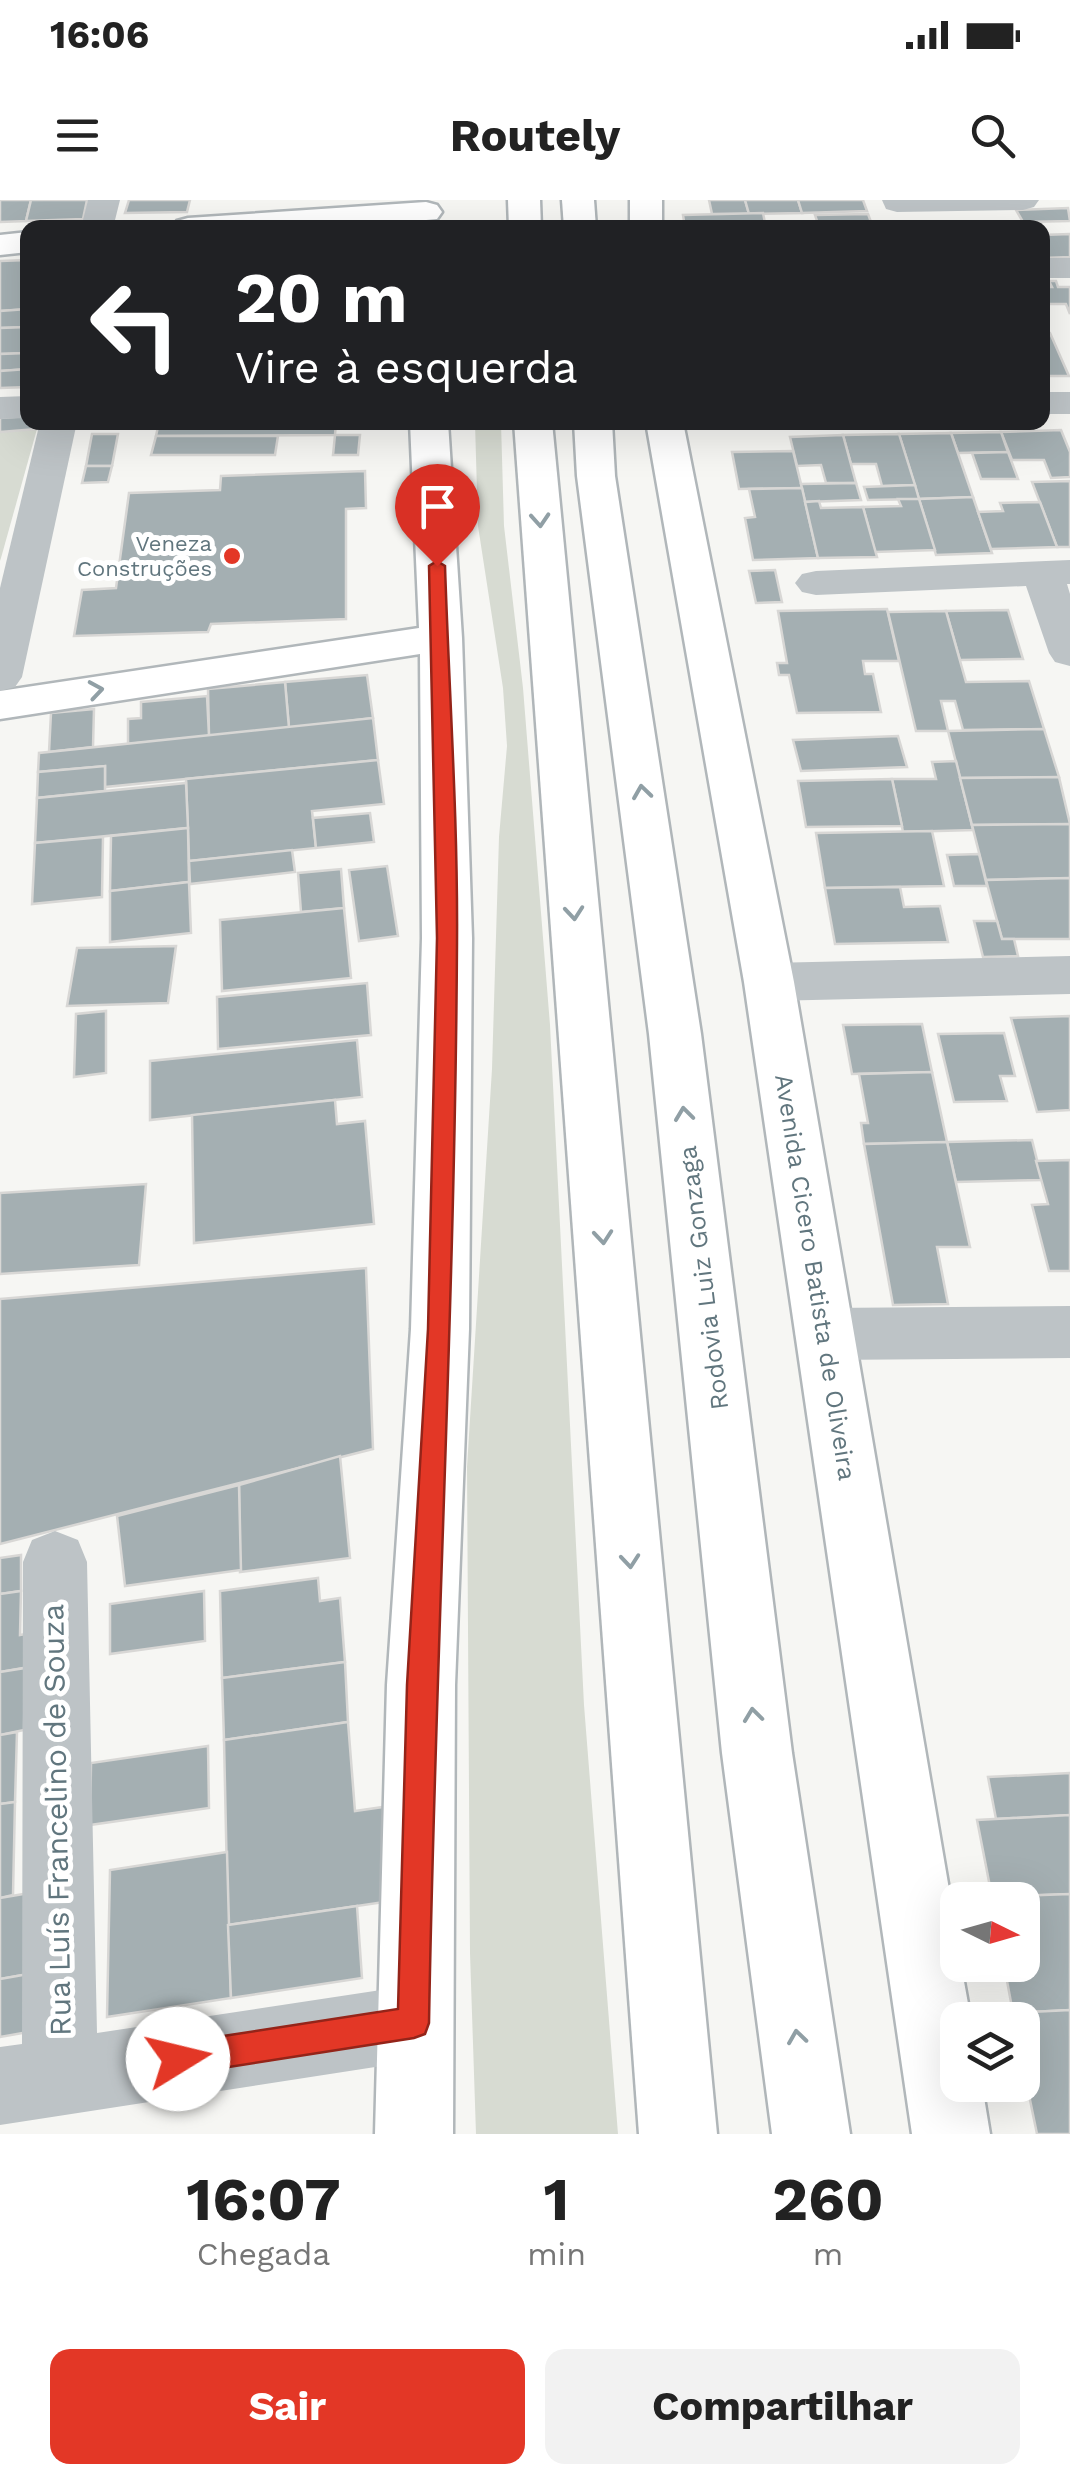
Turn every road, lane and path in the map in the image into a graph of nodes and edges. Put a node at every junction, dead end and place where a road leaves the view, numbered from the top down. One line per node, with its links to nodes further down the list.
1 (1000, 200): 2 (street); 3 (street)
2 (1023, 200)
3 (899, 210)
4 (426, 213): 5 (main road)
5 (315, 220)
6 (57, 430): 15 (street)
7 (429, 430): 13 (main road)
8 (534, 430): 25 (main road, one-way to 25)
9 (593, 430): 26 (main road, Rodovia Luiz Gonzaga, one-way to 9)
10 (665, 430): 18 (main road, Avenida Cicero Batista de Oliveira)
11 (1056, 572): 12 (street); 14 (street)
12 (816, 583)
13 (441, 638): 16 (main road, one-way to 13); 22 (main road)
14 (1070, 653)
15 (0, 677)
16 (0, 705)
17 (1070, 974): 18 (street)
18 (768, 982): 20 (main road, Avenida Cicero Batista de Oliveira)
19 (1070, 1332): 20 (street)
20 (825, 1334): 27 (main road, Avenida Cicero Batista de Oliveira)
21 (55, 1562): 23 (street, Rua Luís Francelino de Souza)
22 (414, 2023): 23 (street); 24 (main road)
23 (30, 2081)
24 (414, 2134)
25 (678, 2134)
26 (810, 2134)
27 (951, 2134)

